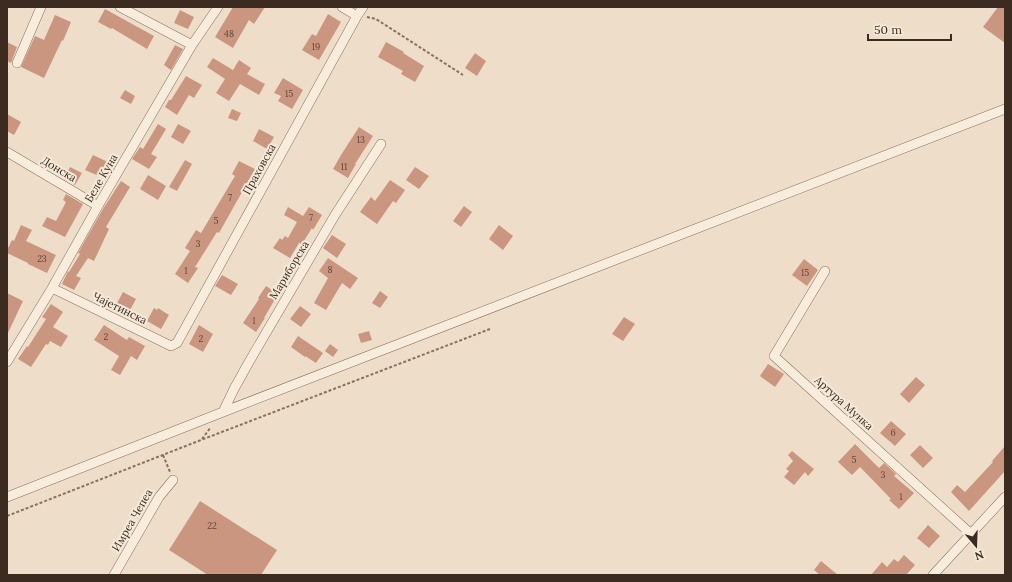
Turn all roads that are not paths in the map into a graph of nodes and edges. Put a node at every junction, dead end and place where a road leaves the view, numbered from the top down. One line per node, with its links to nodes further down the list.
1 (41, 7): 8 (street)
2 (120, 7): 7 (street)
3 (218, 7): 7 (street, Беле Куна)
4 (342, 7): 6 (street)
5 (363, 7): 6 (street, Праховска)
6 (357, 16): 15 (street, Праховска)
7 (192, 45): 12 (street, Беле Куна)
8 (17, 63)
9 (1005, 108): 17 (street)
10 (381, 144): 17 (street, Мариборска)
11 (7, 152): 12 (street, Донска)
12 (98, 206): 14 (street, Беле Куна)
13 (825, 271): 21 (street, Артура Мунка)
14 (52, 288): 15 (street, Чајетинска); 16 (street, Беле Куна)
15 (178, 343)
16 (7, 362)
17 (223, 412): 19 (street)
18 (173, 480): 22 (street, Имреа Чепеа)
19 (7, 497)
20 (1005, 497): 21 (street)
21 (971, 534): 23 (street)
22 (114, 575)
23 (934, 575)

